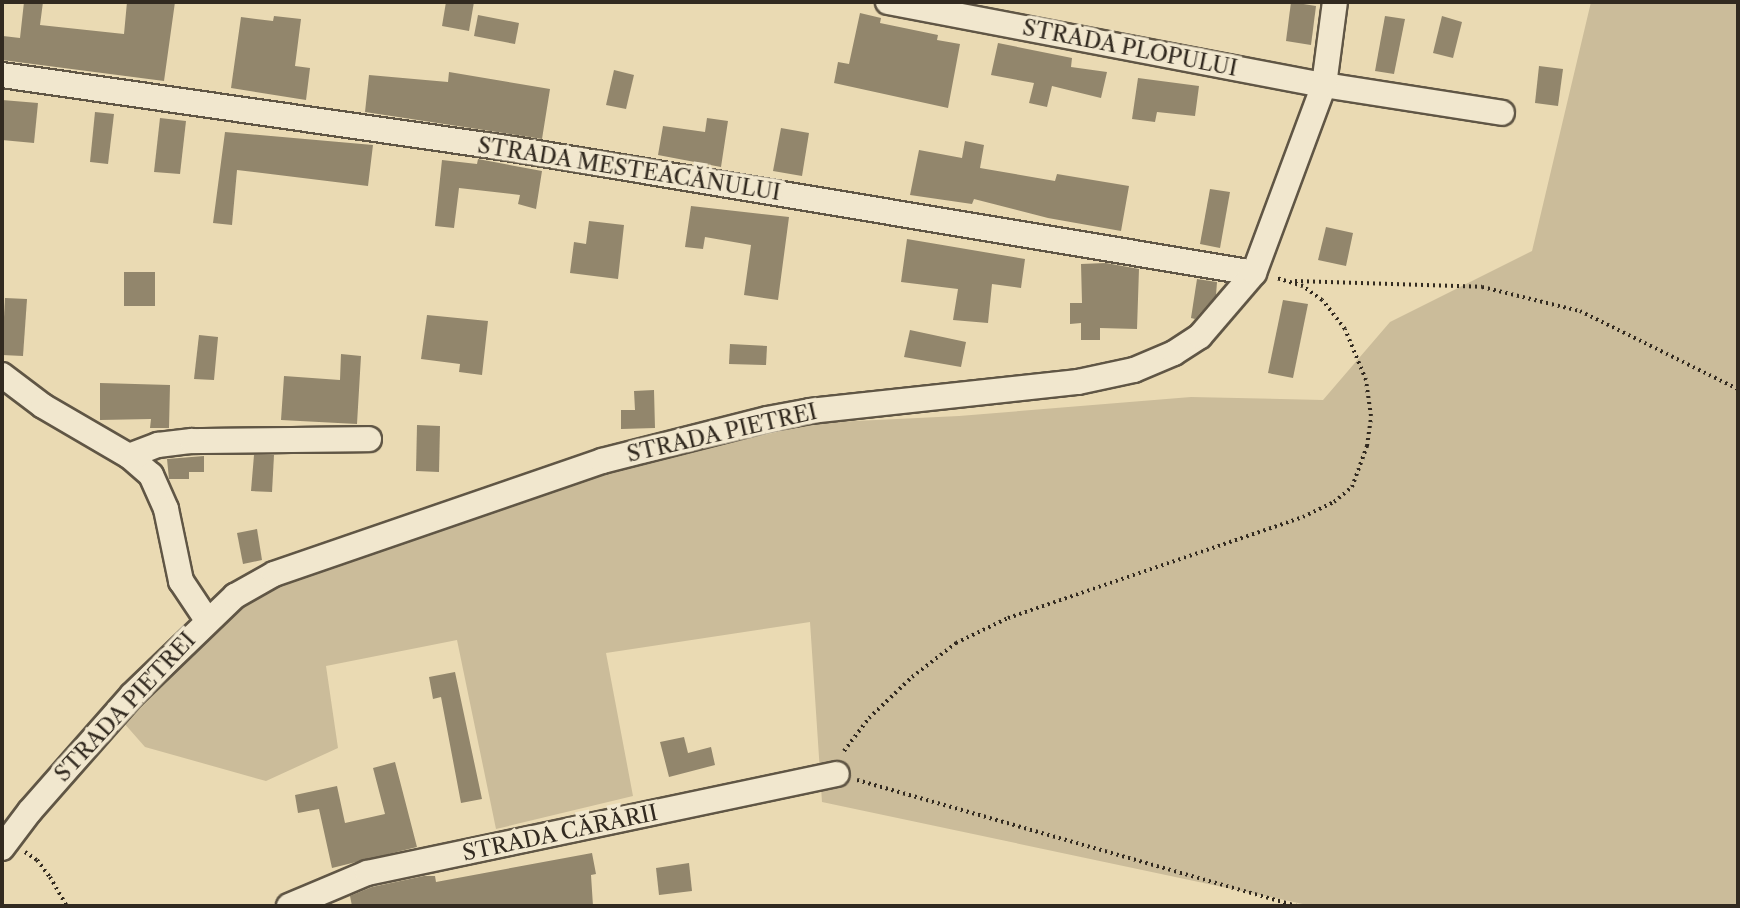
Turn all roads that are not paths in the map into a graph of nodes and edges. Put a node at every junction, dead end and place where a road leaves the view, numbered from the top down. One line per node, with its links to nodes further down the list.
1 (888, 2): 4 (street, STRADA PLOPULUI)
2 (1335, 2): 4 (street, STRADA PIETREI)
3 (2, 75): 6 (street, STRADA MESTEACĂNULUI)
4 (1324, 85): 5 (street, STRADA PLOPULUI); 6 (street, STRADA PIETREI)
5 (1502, 113)
6 (1254, 273): 10 (street, STRADA PIETREI)
7 (2, 375): 9 (street)
8 (369, 439): 9 (street)
9 (129, 456): 10 (street)
10 (207, 620): 12 (street, STRADA PIETREI)
11 (837, 774): 13 (street, STRADA CĂRĂRII)
12 (3, 847)
13 (289, 906)

